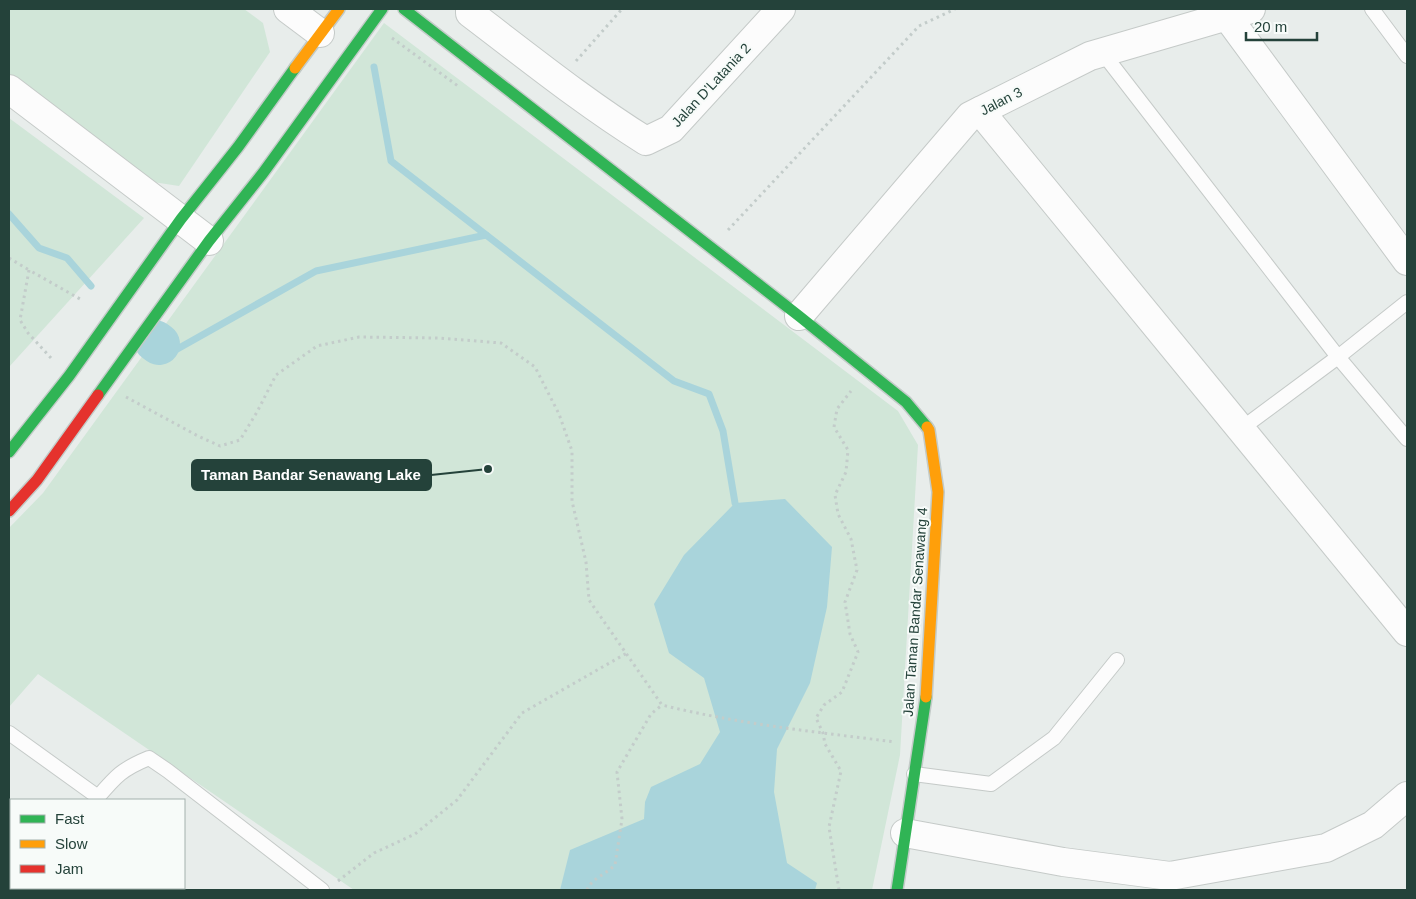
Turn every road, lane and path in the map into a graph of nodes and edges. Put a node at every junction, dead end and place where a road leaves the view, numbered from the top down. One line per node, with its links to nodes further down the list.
1 (288, 9): 11 (street)
2 (339, 9): 11 (street)
3 (382, 9): 21 (street)
4 (404, 9): 27 (street, Jalan Taman Bandar Senawang 4)
5 (470, 9): 15 (street)
6 (622, 9): 15 (path)
7 (781, 9): 15 (street, Jalan D’Latania 2)
8 (955, 9): 20 (path)
9 (1372, 9): 14 (lane)
10 (1238, 12): 13 (street, Jalan 3); 23 (street)
11 (320, 33): 19 (street)
12 (392, 38): 17 (path)
13 (1102, 52): 18 (street, Jalan 3); 28 (lane)
14 (1407, 56)
15 (558, 80)
16 (9, 89): 19 (street)
17 (464, 91)
18 (980, 111): 27 (street, Jalan 3); 32 (street)
19 (181, 219): 21 (street); 30 (street)
20 (728, 230)
21 (210, 242): 31 (street)
22 (9, 258): 24 (path)
23 (1407, 262)
24 (29, 270): 25 (path); 30 (path)
25 (80, 300)
26 (1407, 302): 28 (lane)
27 (799, 316): 29 (street, Jalan Taman Bandar Senawang 4)
28 (1338, 357): 32 (lane); 33 (lane)
29 (867, 371): 41 (path); 42 (street, Jalan Taman Bandar Senawang 4)
30 (68, 376): 34 (street)
31 (106, 386): 35 (street); 37 (path)
32 (1241, 429): 36 (street)
33 (1407, 439)
34 (9, 452)
35 (9, 511)
36 (1407, 632)
37 (627, 653): 39 (path); 47 (path)
38 (1117, 660): 43 (lane)
39 (662, 705): 41 (path); 48 (path)
40 (9, 733): 45 (lane)
41 (822, 733): 42 (path); 49 (path)
42 (919, 744): 43 (street, Jalan Taman Bandar Senawang 4)
43 (914, 774): 46 (street, Jalan Taman Bandar Senawang 4)
44 (1407, 796): 46 (street)
45 (97, 799): 47 (lane)
46 (906, 833): 50 (street, Jalan Taman Bandar Senawang 4)
47 (327, 888)
48 (587, 890)
49 (839, 890)
50 (897, 890)

